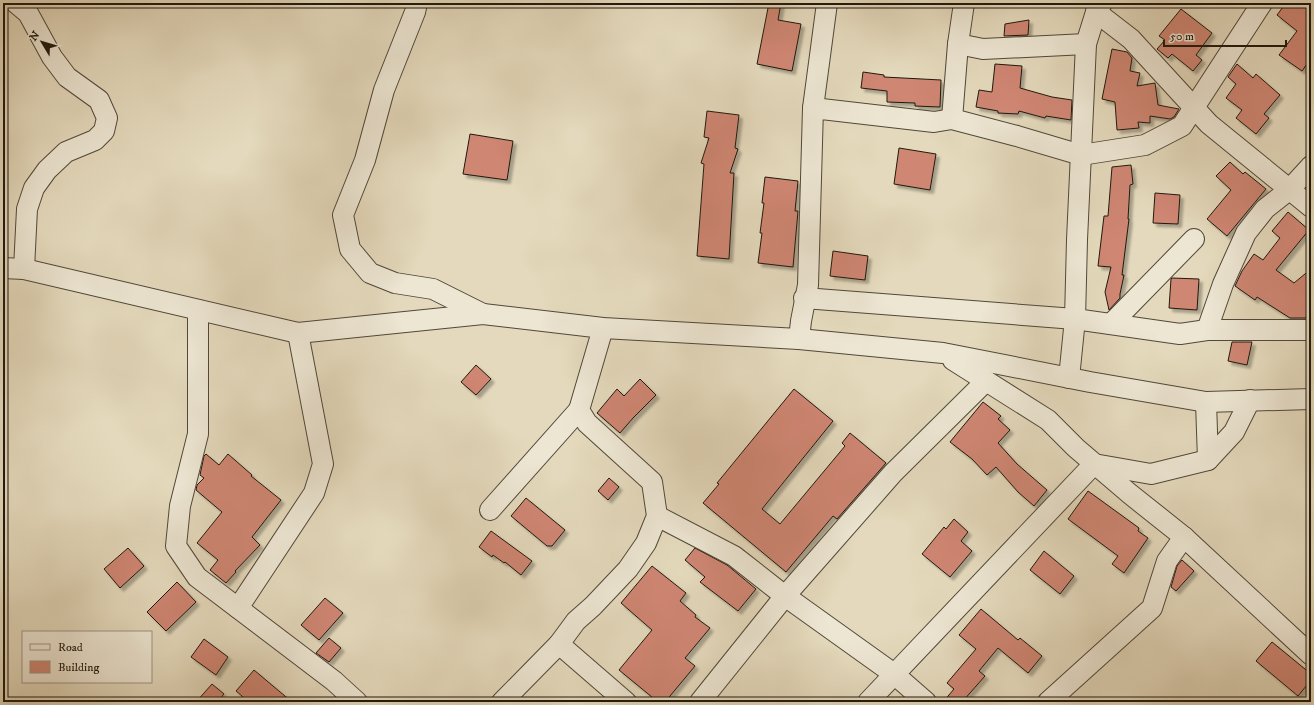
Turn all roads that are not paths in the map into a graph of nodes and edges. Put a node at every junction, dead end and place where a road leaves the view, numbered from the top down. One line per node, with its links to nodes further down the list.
1 (16, 3): 18 (street)
2 (416, 3): 21 (street)
3 (827, 3): 10 (street)
4 (964, 3): 7 (street)
5 (1262, 3): 9 (street)
6 (1099, 7): 8 (street); 9 (street)
7 (958, 44): 8 (street); 11 (street)
8 (1086, 44): 12 (street)
9 (1194, 106): 12 (street); 14 (street)
10 (812, 108): 11 (street); 19 (street)
11 (952, 119): 12 (street)
12 (1081, 155): 22 (street)
13 (1311, 166): 14 (street)
14 (1289, 190): 15 (street); 25 (street)
15 (1311, 207)
16 (1194, 239): 23 (street)
17 (3, 268): 18 (street)
18 (24, 269): 20 (street)
19 (804, 298): 22 (street); 28 (street)
20 (198, 310): 27 (street); 42 (street)
21 (483, 314): 24 (street); 27 (street)
22 (1075, 319): 23 (street); 30 (street)
23 (1111, 324): 25 (street)
24 (603, 328): 28 (street); 35 (street)
25 (1207, 330): 26 (street)
26 (1311, 330)
27 (298, 333): 42 (street)
28 (799, 339): 29 (street)
29 (943, 353): 30 (street); 31 (street)
30 (1069, 378): 34 (street)
31 (986, 381): 37 (street); 41 (street)
32 (1311, 398): 33 (street)
33 (1250, 400): 34 (street); 36 (street)
34 (1206, 402): 36 (street)
35 (579, 410): 38 (street); 39 (street)
36 (1208, 460): 37 (street)
37 (1094, 464): 40 (street); 45 (street)
38 (490, 510)
39 (657, 516): 41 (street); 43 (street)
40 (1184, 537): 44 (street); 52 (street)
41 (785, 596): 45 (street); 49 (street)
42 (238, 608): 46 (street)
43 (559, 644): 47 (street); 48 (street)
44 (1311, 655)
45 (894, 674): 50 (street); 51 (street)
46 (358, 702)
47 (502, 702)
48 (626, 702)
49 (700, 702)
50 (868, 702)
51 (926, 702)
52 (1048, 702)

